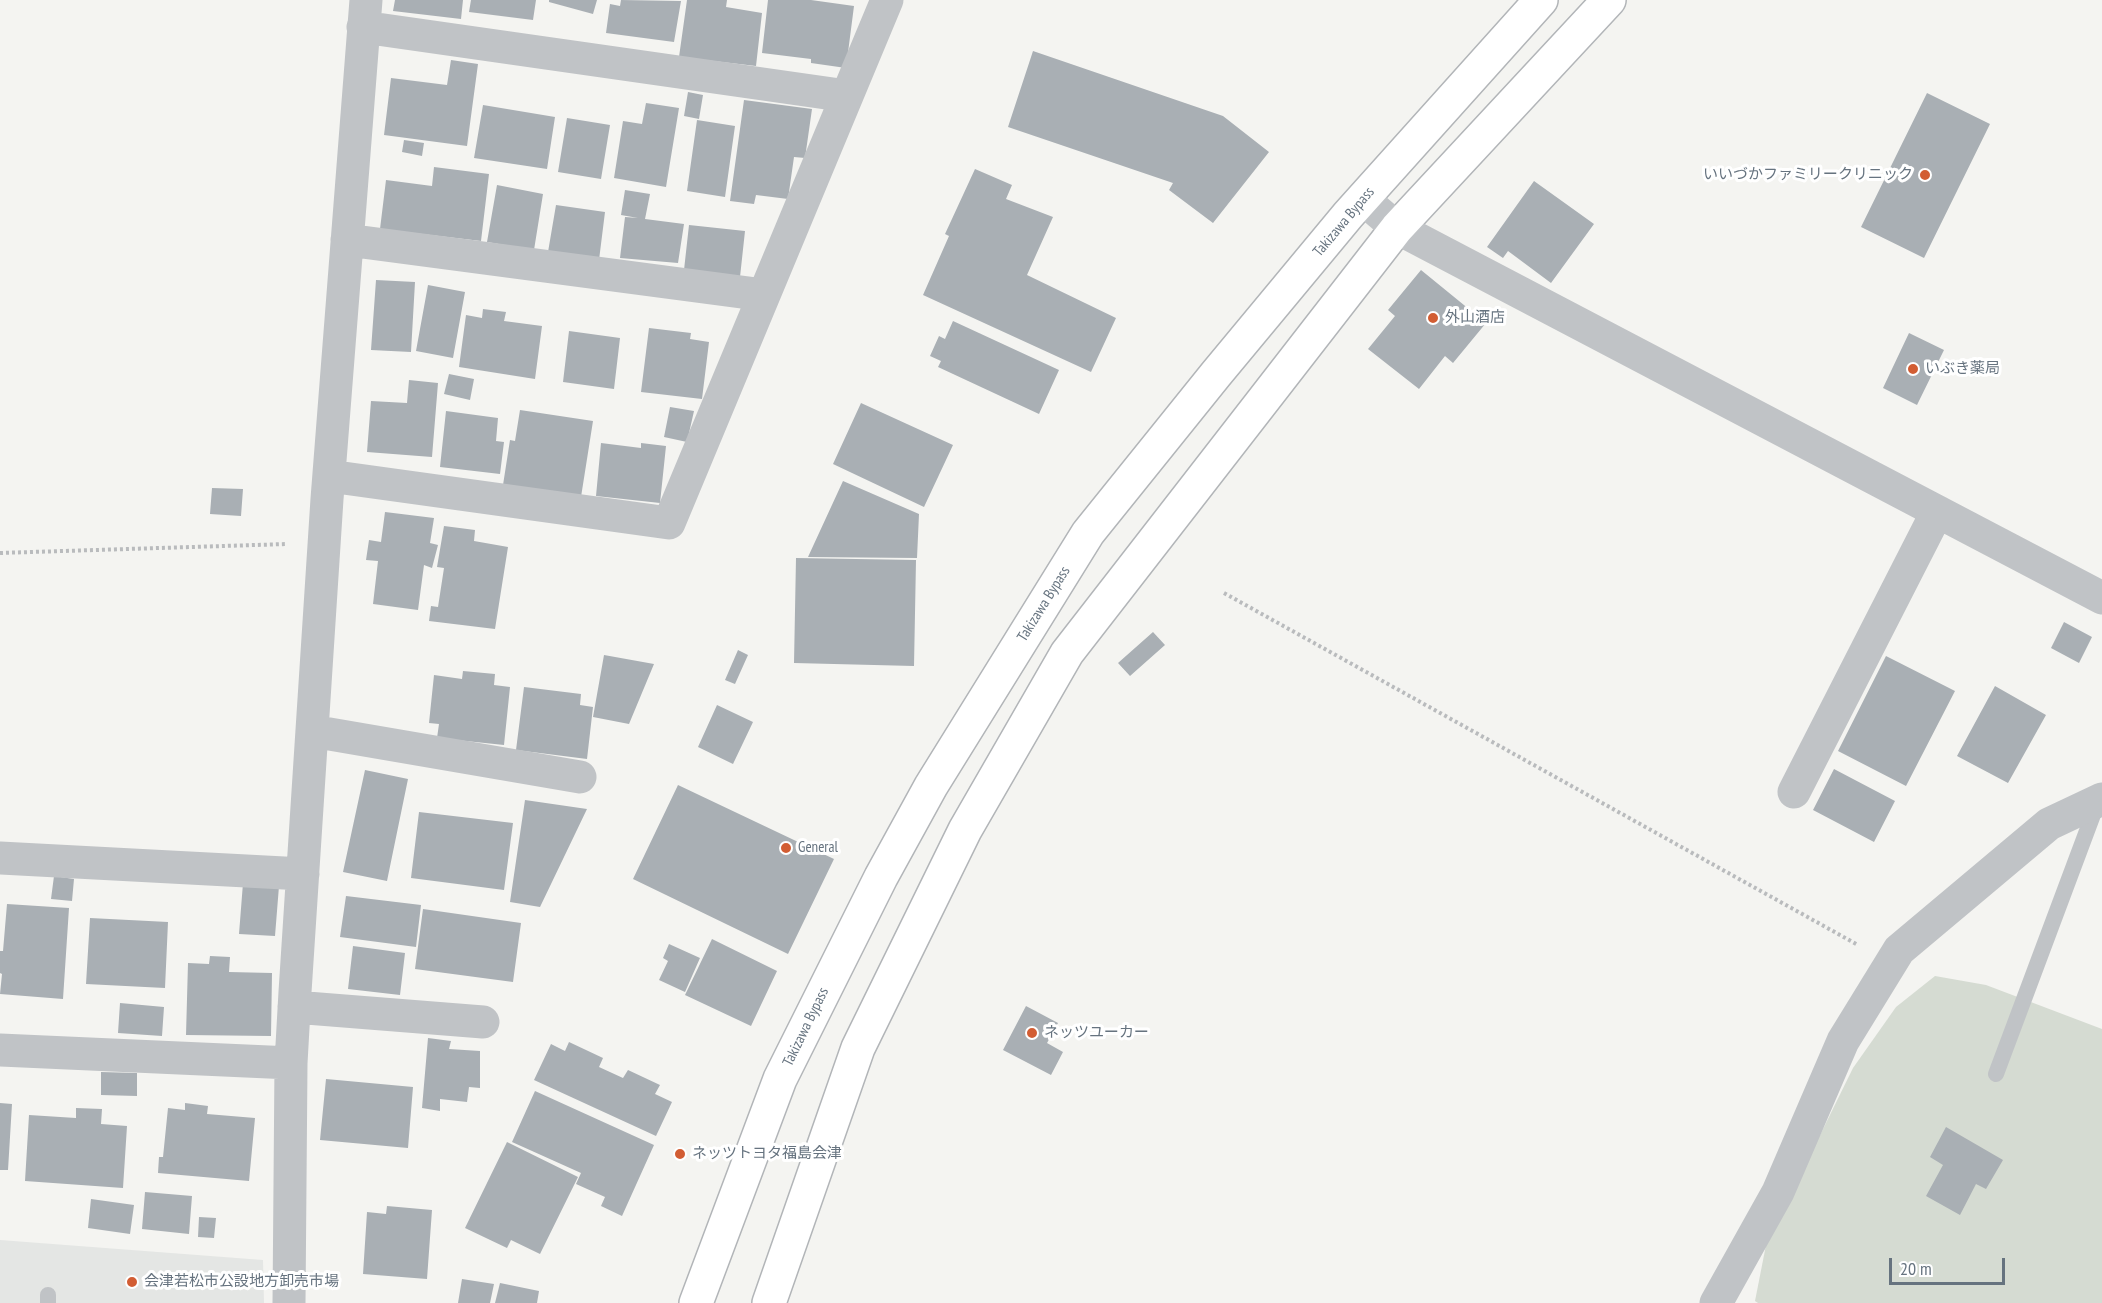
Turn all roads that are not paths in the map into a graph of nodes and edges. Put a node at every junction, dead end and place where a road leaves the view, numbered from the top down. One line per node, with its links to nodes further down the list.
1 (887, 0): 5 (street)
2 (1541, 0): 6 (highway, Takizawa Bypass)
3 (1609, 0): 7 (highway)
4 (364, 14): 5 (street); 8 (street)
5 (847, 96): 9 (street)
6 (1363, 199): 7 (street); 25 (highway, Takizawa Bypass)
7 (1397, 228): 11 (street); 26 (highway)
8 (347, 240): 9 (street); 10 (street)
9 (764, 295): 10 (street)
10 (328, 476): 13 (street)
11 (1937, 512): 12 (street); 15 (street)
12 (2102, 598)
13 (312, 731): 14 (street); 18 (street)
14 (580, 777)
15 (1794, 792)
16 (2100, 799): 23 (lane); 27 (street)
17 (0, 858): 18 (street)
18 (303, 874): 19 (street)
19 (294, 1006): 20 (street); 22 (street)
20 (483, 1022)
21 (0, 1050): 22 (street)
22 (291, 1063): 24 (street)
23 (1996, 1074)
24 (289, 1303)
25 (696, 1303)
26 (769, 1303)
27 (1716, 1303)

